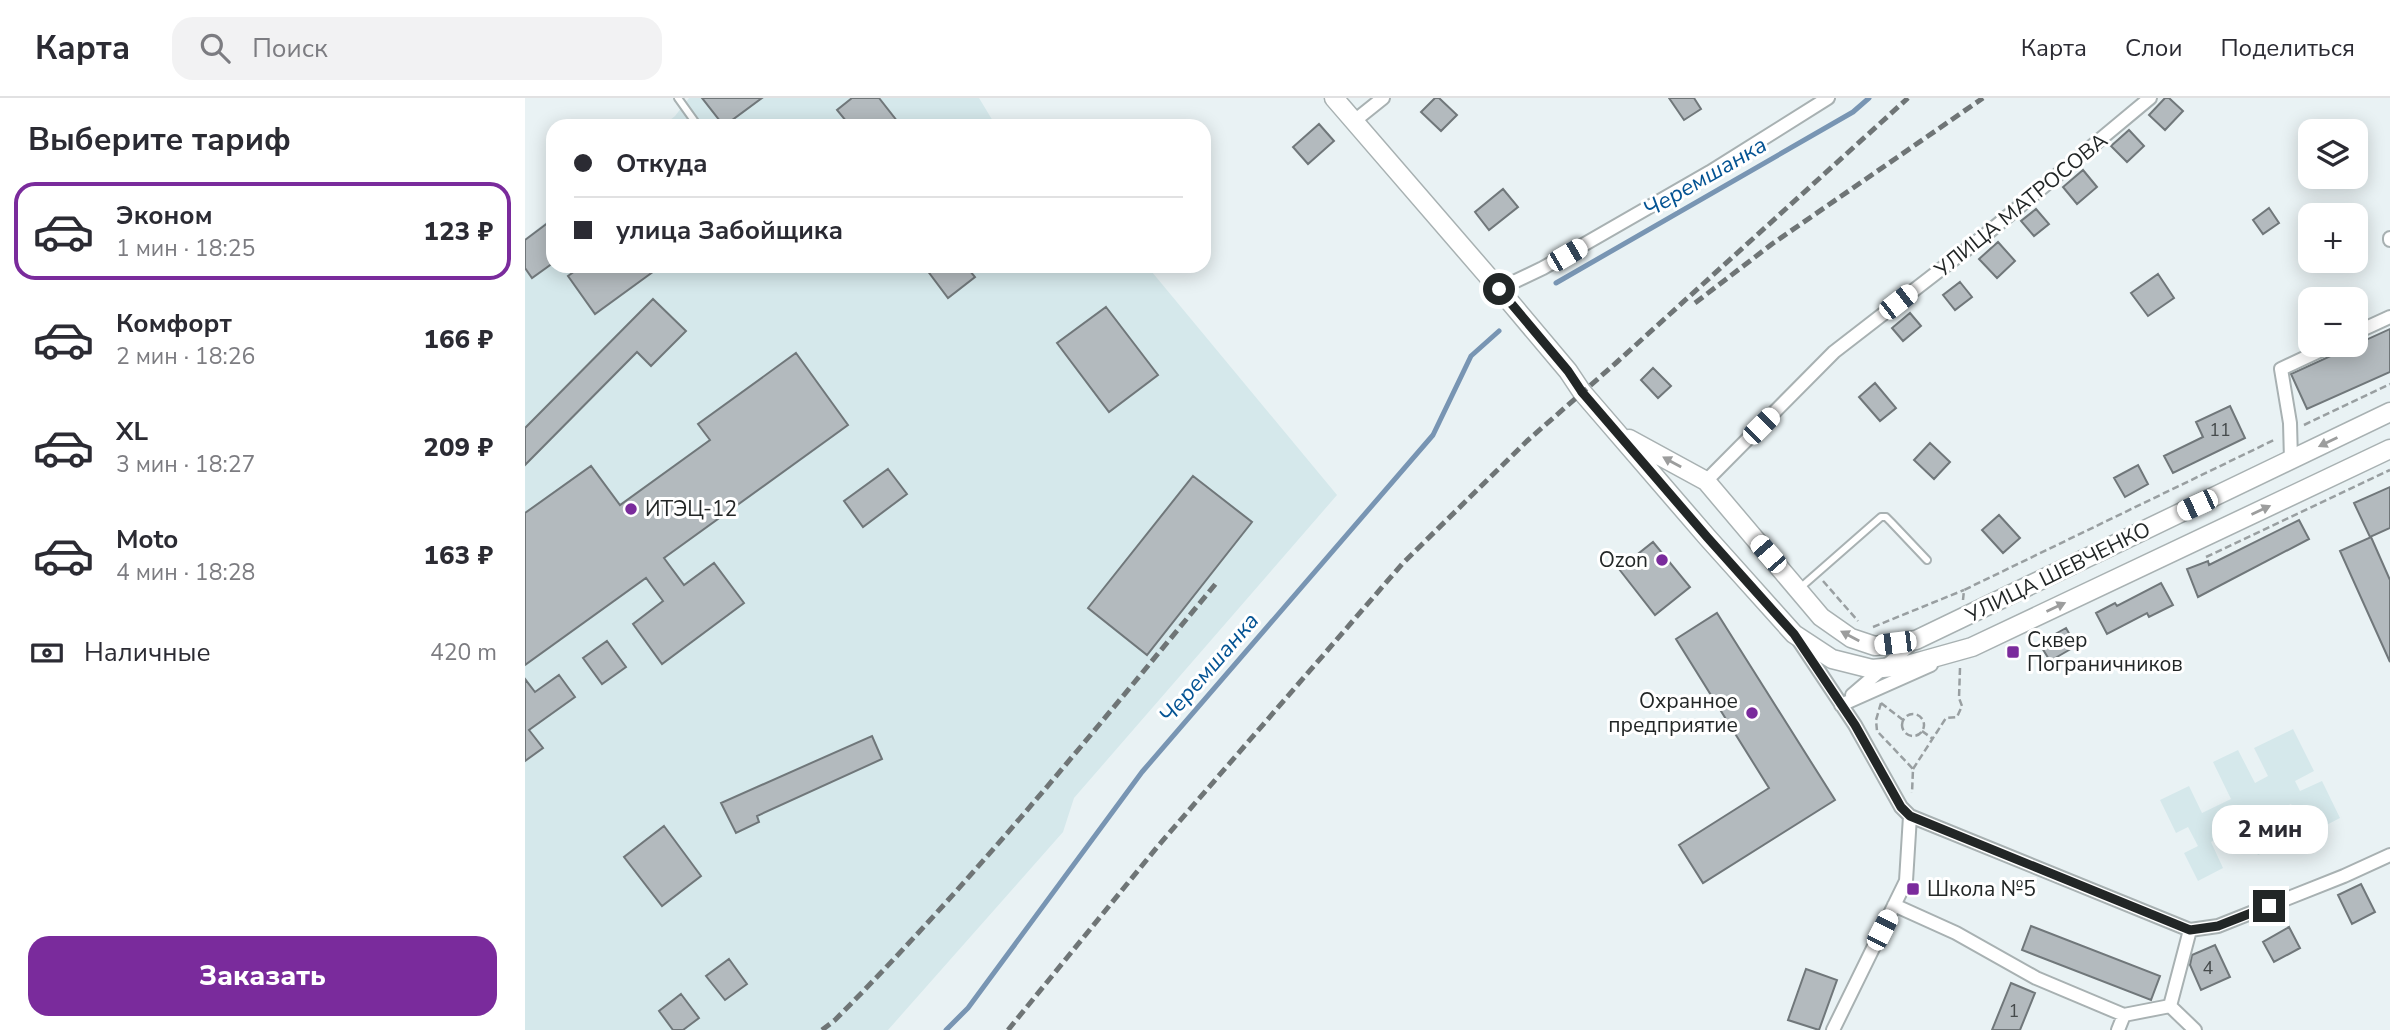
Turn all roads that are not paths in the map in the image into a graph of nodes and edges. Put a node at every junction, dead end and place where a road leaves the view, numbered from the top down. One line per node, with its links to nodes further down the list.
1 (678, 98): 6 (lane)
2 (1334, 98): 7 (main road, УЛИЦА ШЕВЧЕНКО)
3 (1384, 98): 7 (street)
4 (1828, 98): 8 (street)
5 (2150, 98): 16 (street, УЛИЦА МАТРОСОВА)
6 (693, 119)
7 (1353, 122): 8 (main road, УЛИЦА ШЕВЧЕНКО)
8 (1502, 294): 13 (main road, УЛИЦА ШЕВЧЕНКО)
9 (2390, 317): 10 (street)
10 (2368, 327)
11 (2306, 357): 15 (street)
12 (2390, 412): 15 (main road, УЛИЦА ШЕВЧЕНКО, one-way to 15)
13 (1620, 434): 16 (main road, one-way to 13); 19 (main road, УЛИЦА ШЕВЧЕНКО)
14 (2390, 449): 21 (main road, УЛИЦА ШЕВЧЕНКО, one-way to 14)
15 (2291, 460): 20 (main road, УЛИЦА ШЕВЧЕНКО)
16 (1706, 481): 18 (main road, УЛИЦА ШЕВЧЕНКО)
17 (1927, 561): 18 (lane)
18 (1798, 590): 20 (main road, УЛИЦА ШЕВЧЕНКО, one-way to 18)
19 (1794, 634): 21 (main road, УЛИЦА ШЕВЧЕНКО); 22 (street)
20 (1916, 640): 22 (street)
21 (1972, 647): 22 (street)
22 (1841, 705): 23 (street)
23 (1910, 816): 25 (street); 26 (street)
24 (2390, 855): 26 (street)
25 (1894, 905): 28 (street); 29 (street)
26 (2190, 930): 27 (street)
27 (2170, 1006): 28 (street); 31 (street)
28 (2124, 1015): 30 (street)
29 (1833, 1030)
30 (2118, 1030)
31 (2195, 1030)

